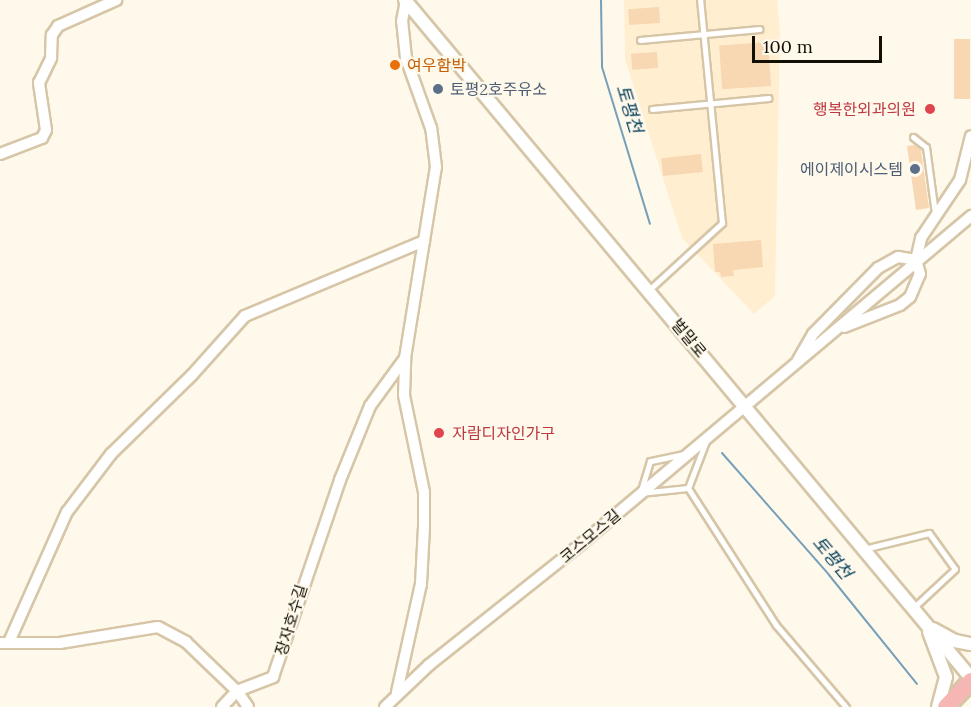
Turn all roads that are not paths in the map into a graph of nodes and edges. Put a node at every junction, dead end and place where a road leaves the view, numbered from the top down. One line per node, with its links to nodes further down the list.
1 (116, 0): 12 (street)
2 (405, 0): 15 (street); 17 (street, 벌말로)
3 (700, 0): 5 (lane)
4 (759, 29): 5 (lane)
5 (703, 35): 6 (lane); 8 (lane)
6 (640, 40)
7 (768, 98): 8 (lane)
8 (711, 103): 9 (lane); 17 (lane)
9 (652, 110)
10 (971, 136): 13 (street, 코스모스길)
11 (913, 137): 13 (lane)
12 (0, 154)
13 (935, 214): 16 (street, 코스모스길)
14 (971, 216): 16 (street, 코스모스길)
15 (424, 241): 19 (street); 29 (street)
16 (916, 260): 18 (street, 코스모스길); 18 (street, 코스모스길); 20 (street, 코스모스길)
17 (649, 290): 21 (street, 벌말로)
18 (837, 330): 20 (street, 코스모스길)
19 (405, 358): 32 (street, 장자호수길); 33 (street)
20 (795, 365): 21 (street, 코스모스길)
21 (746, 406): 22 (street, 코스모스길); 26 (street, 벌말로)
22 (707, 437): 23 (street, 코스모스길); 24 (lane)
23 (685, 454): 25 (street, 코스모스길); 25 (lane)
24 (688, 488): 25 (lane); 37 (lane)
25 (640, 493): 33 (street, 코스모스길)
26 (864, 549): 27 (street, 벌말로); 27 (lane)
27 (913, 608): 28 (street, 벌말로)
28 (927, 625): 30 (street); 31 (street, 벌말로); 38 (street)
29 (4, 642): 32 (street)
30 (971, 644)
31 (971, 679): 39 (highway)
32 (237, 691): 34 (street); 35 (street)
33 (397, 693): 36 (street, 코스모스길)
34 (222, 707)
35 (248, 707)
36 (385, 707)
37 (846, 707)
38 (938, 707)
39 (946, 707)

